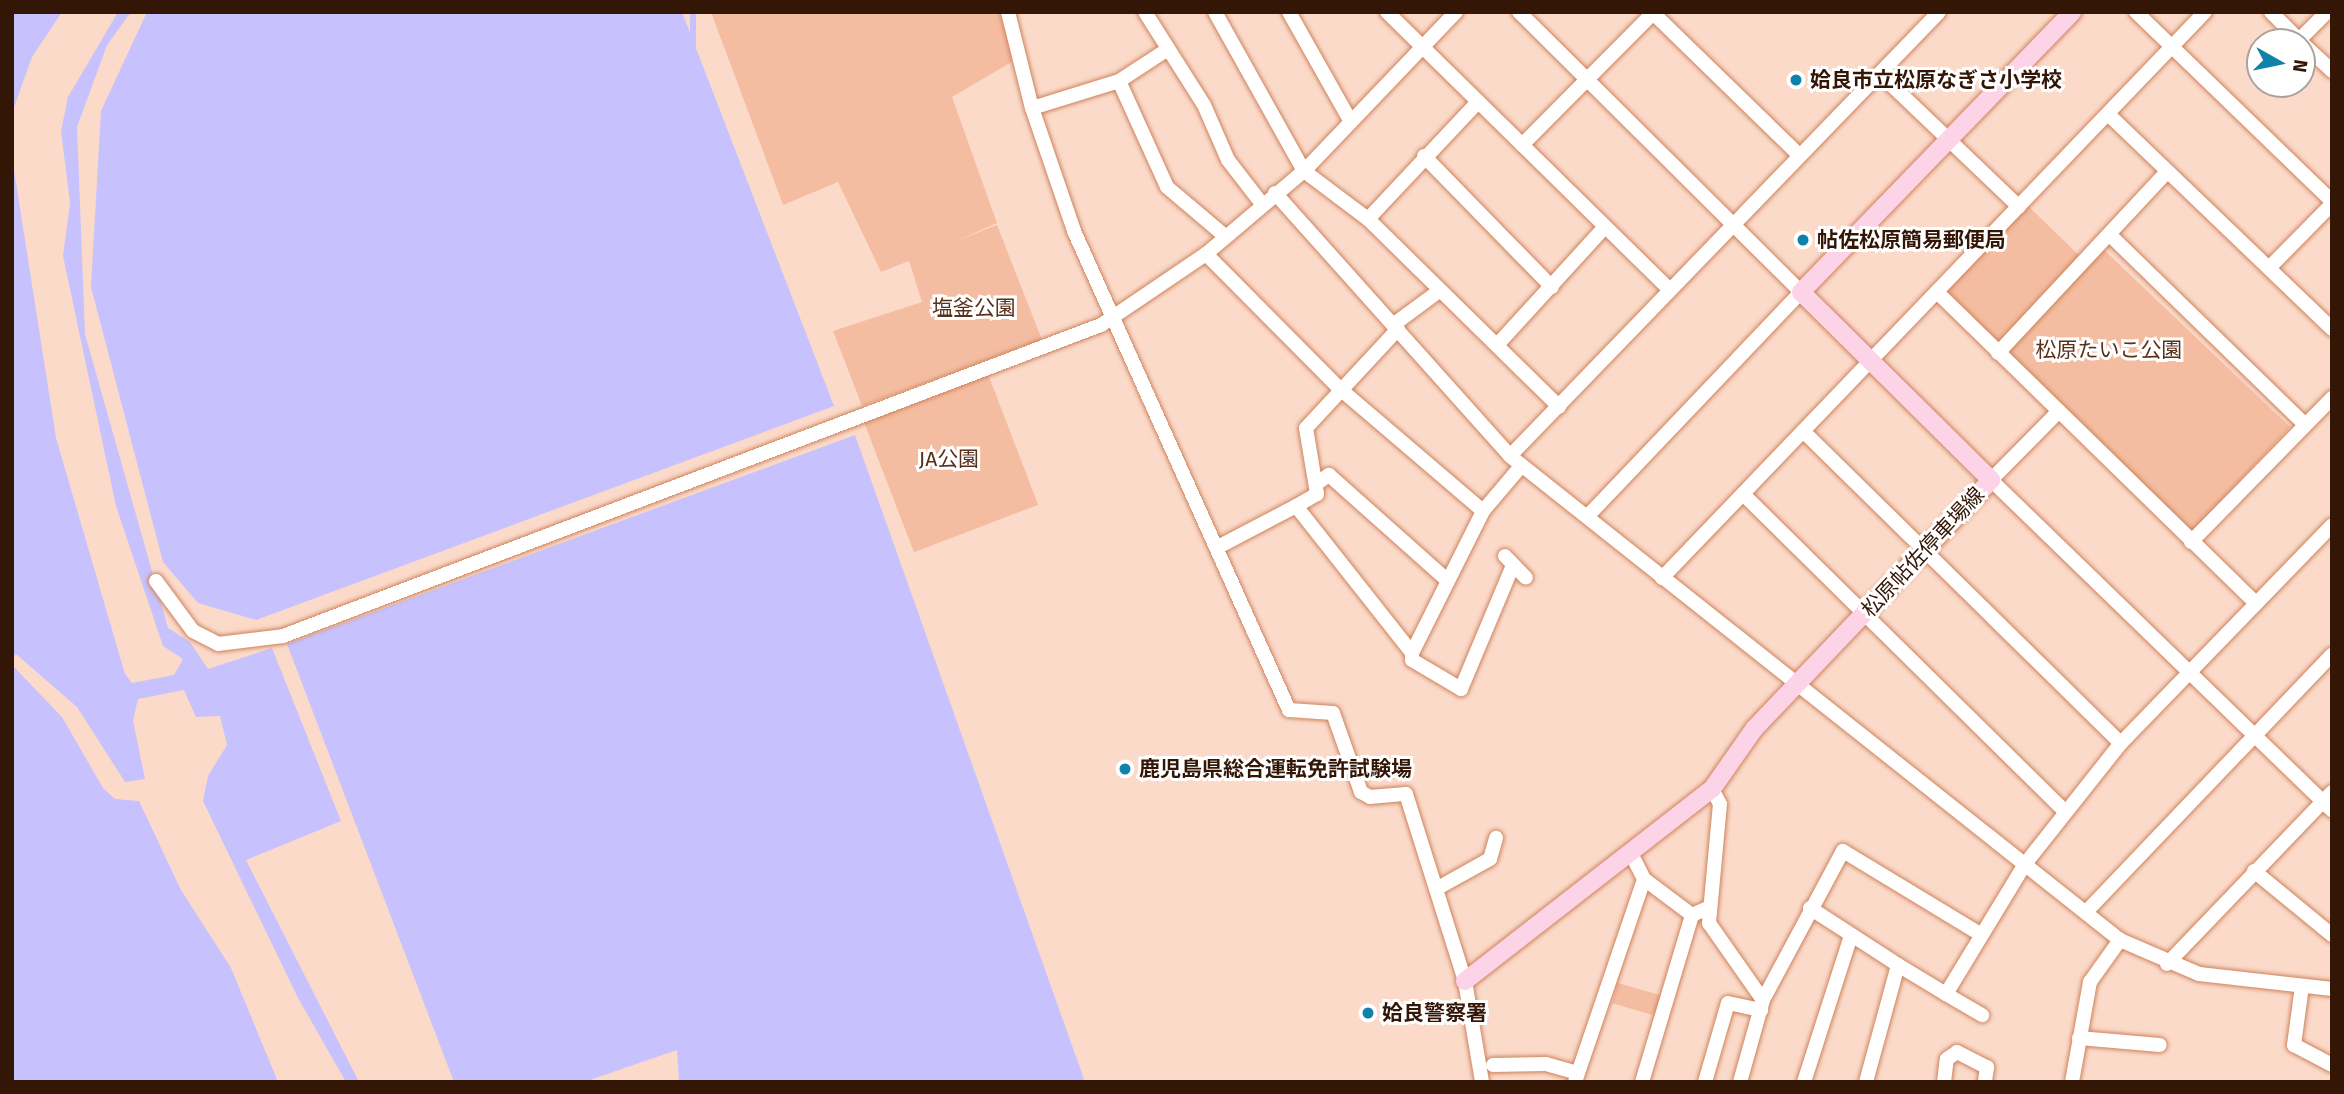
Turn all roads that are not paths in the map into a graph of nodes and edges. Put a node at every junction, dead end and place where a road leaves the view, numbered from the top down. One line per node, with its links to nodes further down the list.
1 (1008, 12): 26 (street)
2 (1145, 12): 19 (street)
3 (1216, 12): 33 (street)
4 (1289, 12): 28 (street)
5 (1387, 12): 17 (street)
6 (1456, 12): 17 (street)
7 (1519, 12): 24 (street)
8 (1939, 12): 22 (street)
9 (2073, 12): 29 (main road)
10 (2136, 12): 18 (street)
11 (2205, 12): 18 (street)
12 (2271, 12): 15 (street)
13 (2327, 12): 16 (street)
14 (1652, 13): 24 (street); 32 (street)
15 (2287, 28)
16 (2313, 28)
17 (1422, 47): 25 (street); 28 (street)
18 (2172, 47): 27 (street); 36 (street)
19 (1166, 51): 23 (street); 37 (street)
20 (2316, 56): 21 (street)
21 (2332, 71)
22 (1880, 74): 29 (street); 32 (street)
23 (1119, 81): 26 (street); 42 (street)
24 (1585, 81): 30 (street); 40 (street)
25 (1478, 102): 30 (street); 31 (street)
26 (1031, 108): 51 (street)
27 (2109, 115): 34 (street); 38 (street)
28 (1351, 122): 33 (street)
29 (1947, 139): 38 (street); 49 (main road)
30 (1522, 145): 41 (street)
31 (1424, 156): 39 (street); 46 (street)
32 (1800, 156): 40 (street)
33 (1304, 171): 35 (street); 39 (street)
34 (2167, 172): 43 (street); 45 (street)
35 (1275, 193): 37 (street); 52 (street)
36 (2332, 202): 45 (street)
37 (1262, 204): 42 (street)
38 (2020, 207): 50 (street)
39 (1368, 219): 48 (street)
40 (1731, 226): 47 (street); 49 (street)
41 (1605, 228): 46 (street); 47 (street)
42 (1226, 236): 44 (street)
43 (2112, 237): 55 (street); 61 (street)
44 (1206, 254): 51 (street); 57 (street)
45 (2269, 268): 53 (street)
46 (1552, 287): 54 (street)
47 (1669, 289): 59 (street)
48 (1439, 291): 52 (street); 54 (street)
49 (1801, 292): 56 (main road, 松原帖佐停車場線); 69 (street)
50 (1938, 293): 55 (street); 56 (street)
51 (1117, 316): 72 (street); 76 (street)
52 (1395, 327): 57 (street); 63 (street)
53 (2332, 330)
54 (1498, 344): 59 (street)
55 (1998, 353): 60 (street)
56 (1872, 360): 62 (street); 64 (main road, 松原帖佐停車場線)
57 (1339, 388): 65 (street); 68 (street)
58 (2332, 398): 61 (street)
59 (1559, 407): 63 (street)
60 (2059, 411): 64 (street); 71 (street)
61 (2305, 425): 71 (street)
62 (1803, 431): 66 (street); 73 (street)
63 (1516, 460): 68 (street); 69 (street)
64 (1991, 481): 73 (main road, 松原帖佐停車場線); 82 (street)
65 (1316, 484): 67 (street); 77 (street)
66 (1743, 494): 75 (street); 79 (street)
67 (1296, 506): 72 (street); 80 (street)
68 (1483, 511): 77 (street)
69 (1588, 516): 75 (street)
70 (2332, 525): 78 (street)
71 (2192, 542): 78 (street)
72 (1218, 547): 94 (street)
73 (1926, 551): 79 (main road, 松原帖佐停車場線); 85 (street)
74 (1526, 578): 80 (street)
75 (1662, 578): 83 (street)
76 (156, 580)
77 (1448, 581): 80 (street)
78 (2256, 603): 82 (street)
79 (1865, 614): 83 (main road, 松原帖佐停車場線); 88 (street)
80 (1412, 653)
81 (2332, 655): 84 (street)
82 (2187, 674): 84 (street); 85 (street)
83 (1799, 682): 86 (main road, 松原帖佐停車場線); 91 (street)
84 (2255, 738): 87 (street); 97 (street)
85 (2120, 743): 88 (street)
86 (1712, 789): 90 (main road, 松原帖佐停車場線); 95 (street)
87 (2328, 802): 92 (street)
88 (2066, 812): 91 (street)
89 (1496, 838): 94 (street)
90 (1631, 854): 93 (street); 105 (main road, 松原帖佐停車場線)
91 (2025, 864): 97 (street); 99 (street)
92 (2254, 871): 100 (street); 103 (street)
93 (1644, 879): 98 (street); 115 (street)
94 (1436, 889): 105 (street)
95 (1708, 908): 98 (street); 109 (street)
96 (1810, 908): 99 (street); 101 (street); 109 (street)
97 (2086, 912): 102 (street)
98 (1692, 915): 117 (street)
99 (1980, 934): 108 (street)
100 (2332, 935)
101 (1851, 936): 104 (street); 120 (street)
102 (2120, 940): 103 (street); 111 (street)
103 (2167, 964): 106 (street)
104 (1898, 965): 108 (street); 121 (street)
105 (1465, 981): 116 (street)
106 (2302, 986): 107 (street); 114 (street)
107 (2332, 989)
108 (1946, 995): 110 (street)
109 (1762, 1005): 118 (street); 119 (street)
110 (1982, 1015)
111 (2079, 1038): 112 (street); 124 (street)
112 (2160, 1045)
113 (1493, 1065): 115 (street)
114 (2332, 1065)
115 (1576, 1077)
116 (1482, 1082)
117 (1642, 1082)
118 (1705, 1082)
119 (1740, 1082)
120 (1804, 1082)
121 (1866, 1082)
122 (1944, 1082): 123 (street)
123 (1985, 1082)
124 (2072, 1082)

